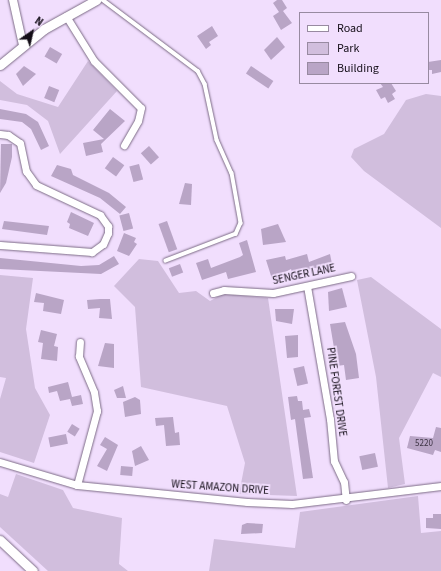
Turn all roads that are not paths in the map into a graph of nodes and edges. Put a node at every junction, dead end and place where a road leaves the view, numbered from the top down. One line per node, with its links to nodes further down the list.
1 (13, 0): 5 (street)
2 (96, 0): 4 (main road)
3 (103, 0): 10 (lane)
4 (66, 16): 5 (main road); 8 (street)
5 (23, 45): 6 (main road)
6 (0, 65)
7 (0, 134): 9 (street)
8 (124, 145)
9 (0, 245)
10 (166, 261)
11 (351, 276): 12 (street, SENGER LANE)
12 (307, 286): 13 (street, SENGER LANE); 18 (street, PINE FOREST DRIVE)
13 (213, 294)
14 (80, 342): 16 (street)
15 (0, 462): 16 (street, WEST AMAZON DRIVE)
16 (78, 484): 18 (street, WEST AMAZON DRIVE)
17 (441, 486): 18 (street, WEST AMAZON DRIVE)
18 (346, 500)
19 (0, 540): 20 (main road)
20 (33, 571)

